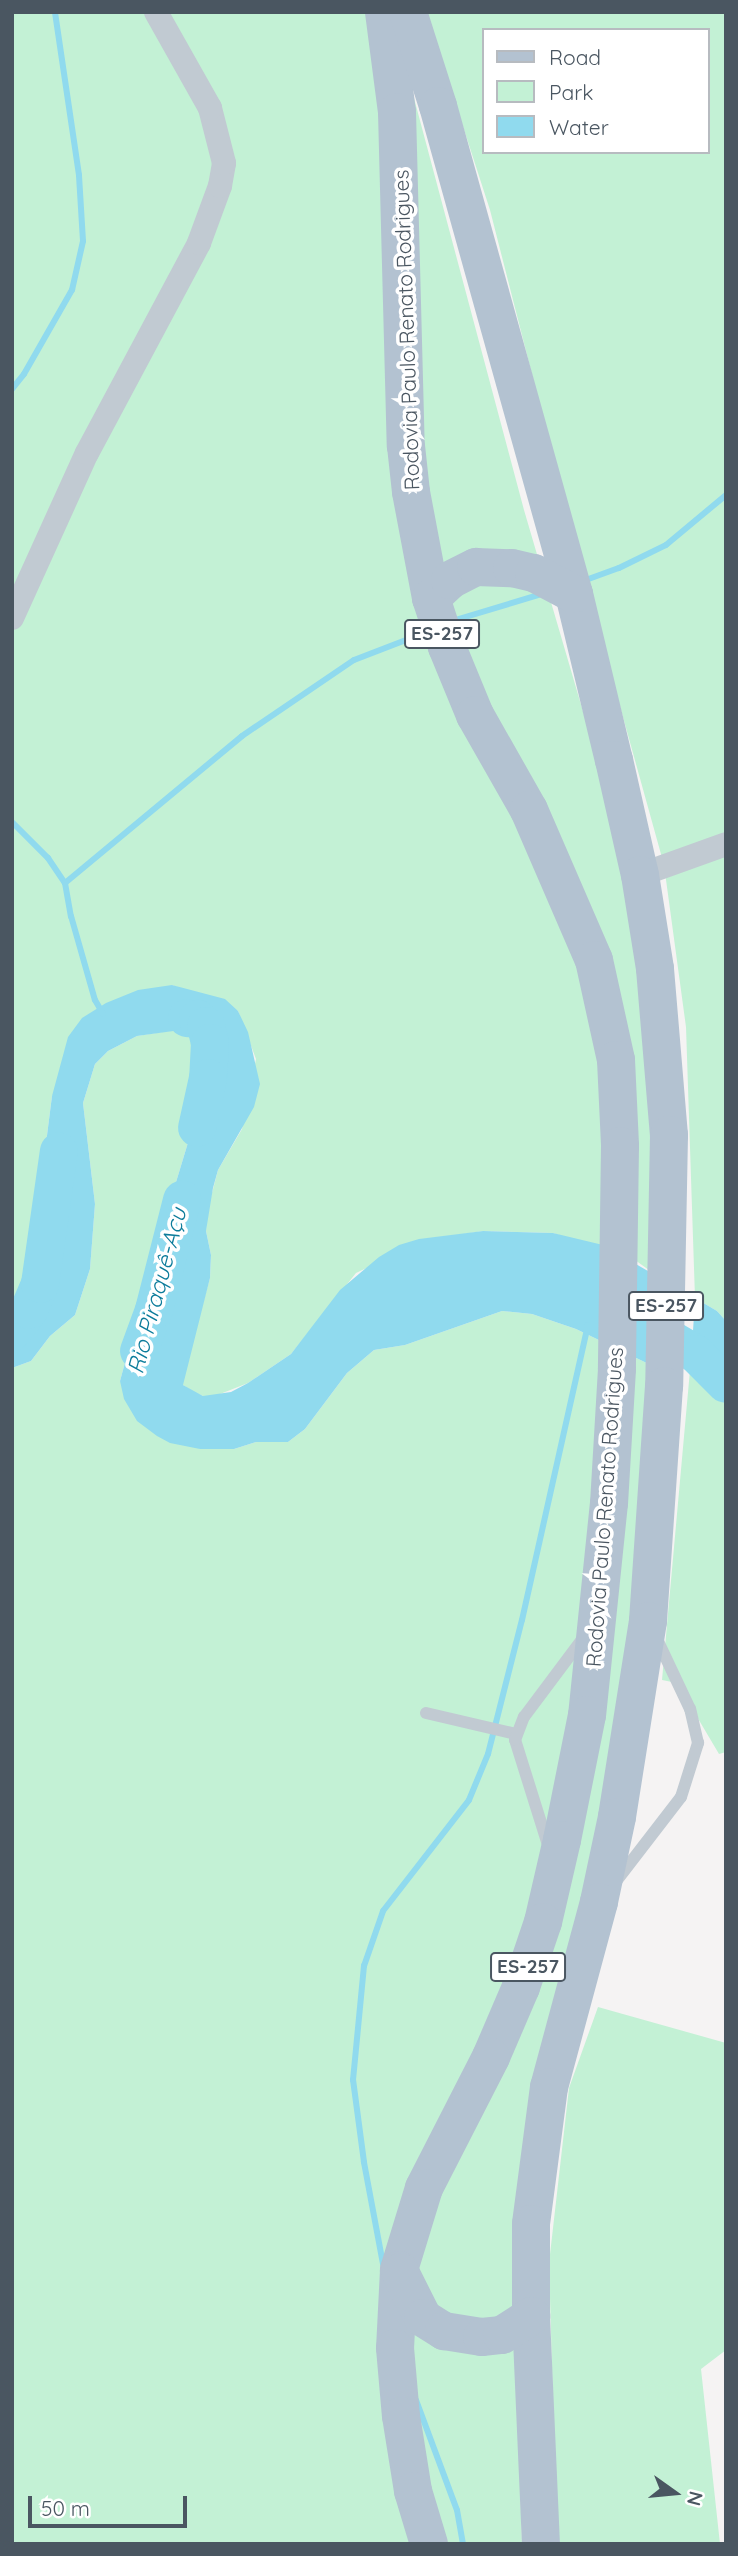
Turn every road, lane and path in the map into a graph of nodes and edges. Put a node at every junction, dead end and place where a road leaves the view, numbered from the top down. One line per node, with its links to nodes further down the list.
1 (156, 12): 6 (street)
2 (384, 12): 5 (main road, Rodovia Paulo Renato Rodrigues / ES-257)
3 (408, 12): 4 (main road, ES-257)
4 (574, 594): 5 (main road); 8 (main road, ES-257)
5 (431, 598): 9 (main road, Rodovia Paulo Renato Rodrigues / ES-257)
6 (12, 618)
7 (726, 844): 8 (street)
8 (640, 875): 10 (main road, ES-257)
9 (599, 1615): 12 (lane); 13 (main road, Rodovia Paulo Renato Rodrigues / ES-257)
10 (648, 1621): 14 (main road, ES-257); 14 (lane)
11 (426, 1713): 12 (lane)
12 (516, 1734): 13 (lane)
13 (556, 1872): 15 (main road, Rodovia Paulo Renato Rodrigues / ES-257)
14 (599, 1902): 16 (main road, ES-257)
15 (399, 2270): 16 (main road); 17 (main road, Rodovia Paulo Renato Rodrigues / ES-257)
16 (531, 2316): 18 (main road, ES-257)
17 (429, 2544)
18 (541, 2544)

